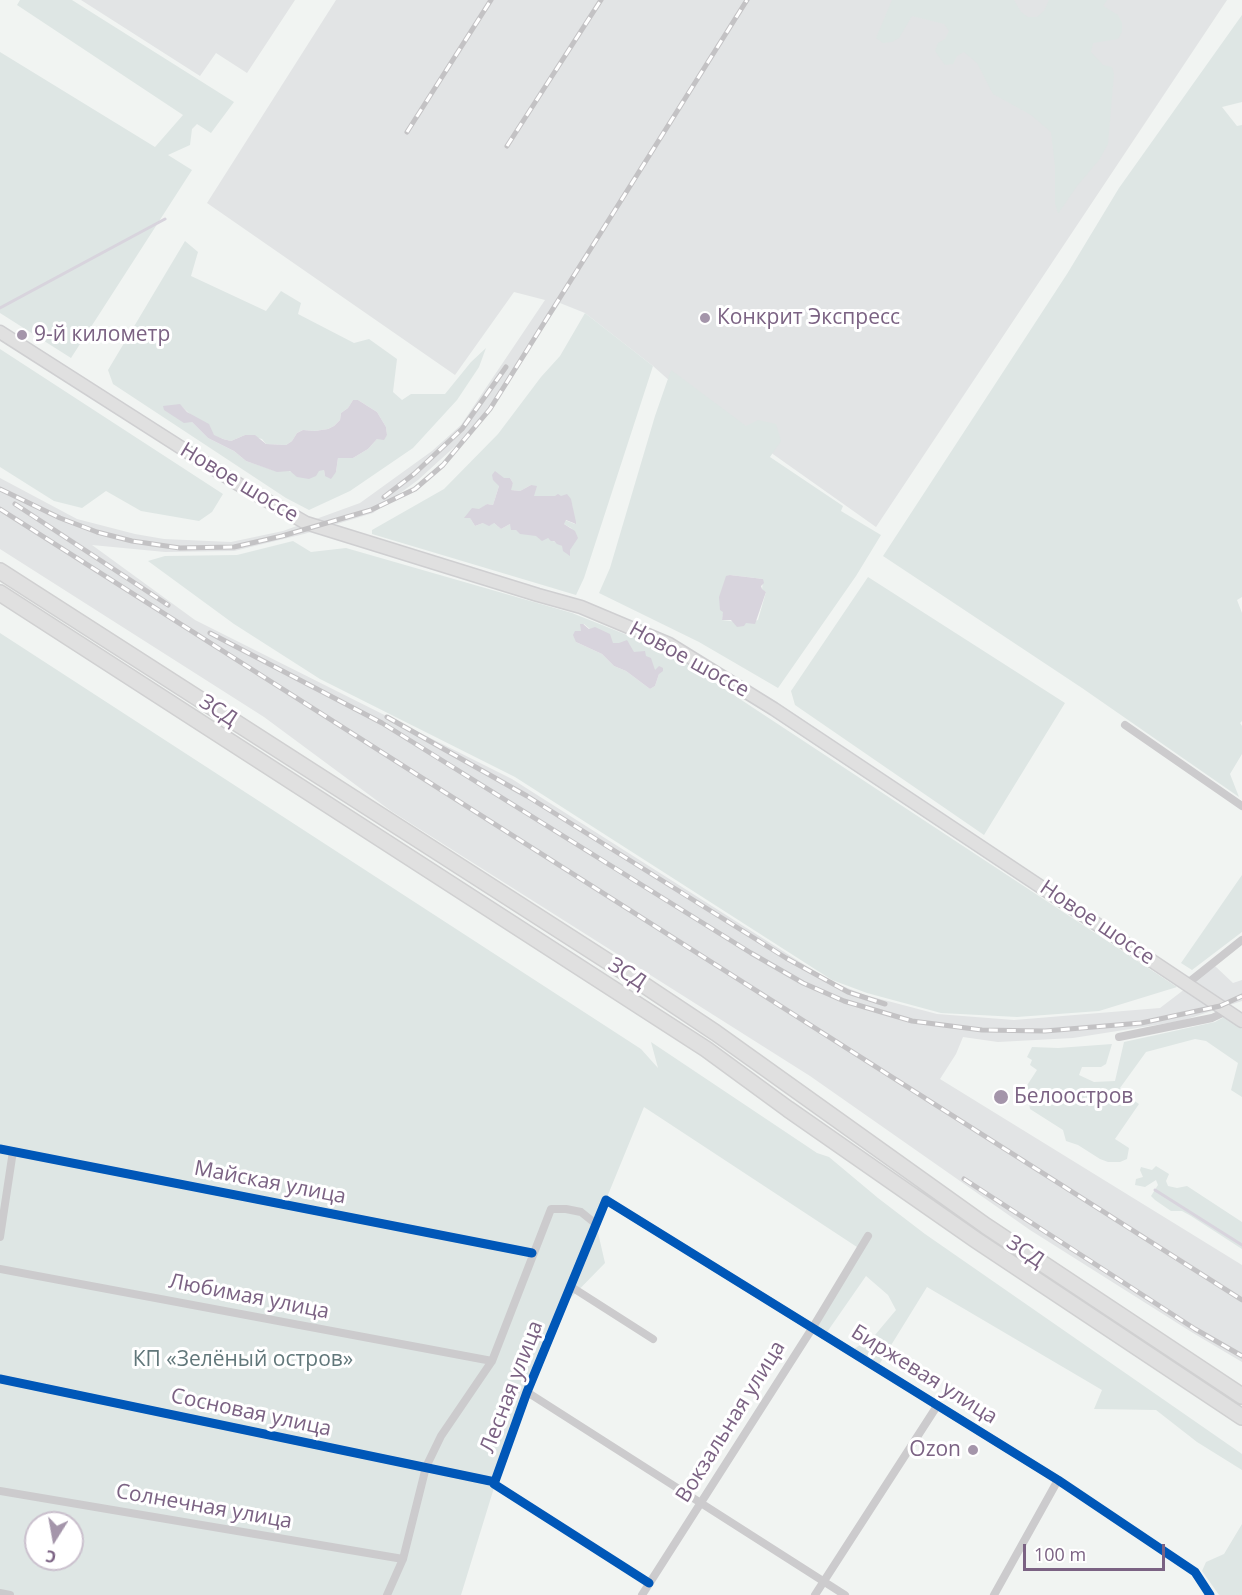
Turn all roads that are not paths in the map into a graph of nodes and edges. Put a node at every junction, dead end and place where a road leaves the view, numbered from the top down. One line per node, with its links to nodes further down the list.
1 (0, 332): 7 (main road, Новое шоссе)
2 (0, 571): 25 (highway, ЗСД)
3 (0, 593): 27 (highway, ЗСД)
4 (1125, 725): 5 (street)
5 (1242, 806)
6 (1242, 940): 7 (street)
7 (1188, 983): 8 (main road, Новое шоссе)
8 (1227, 1011): 9 (main road, Новое шоссе); 10 (street)
9 (1242, 1021)
10 (1119, 1037)
11 (0, 1149): 12 (street, Майская улица)
12 (13, 1151): 16 (street); 17 (street, Майская улица)
13 (606, 1200): 14 (street, Лесная улица); 20 (street, Биржевая улица)
14 (596, 1224): 17 (street); 19 (street, Лесная улица)
15 (868, 1236): 20 (street, Вокзальная улица)
16 (0, 1237)
17 (532, 1253): 22 (street)
18 (0, 1269): 22 (street, Любимая улица)
19 (570, 1286): 21 (street); 24 (street, Лесная улица)
20 (813, 1327): 26 (street, Биржевая улица); 32 (street, Вокзальная улица)
21 (652, 1339)
22 (492, 1361): 28 (street)
23 (0, 1379): 28 (street, Сосновая улица)
24 (527, 1392): 30 (street, Лесная улица); 32 (street)
25 (1242, 1396)
26 (937, 1406): 29 (street, Биржевая улица); 34 (street)
27 (1242, 1417)
28 (426, 1467): 30 (street, Сосновая улица); 33 (street)
29 (1058, 1480): 42 (street); 43 (street, Биржевая улица)
30 (495, 1482): 35 (street, Лесная улица)
31 (0, 1491): 33 (street, Солнечная улица)
32 (701, 1504): 34 (street); 35 (street, Вокзальная улица)
33 (403, 1558): 38 (street)
34 (824, 1581): 40 (street); 41 (street)
35 (649, 1583): 39 (street, Вокзальная улица)
36 (0, 1593): 37 (street)
37 (10, 1595)
38 (387, 1595)
39 (642, 1595)
40 (815, 1595)
41 (845, 1595)
42 (994, 1595)
43 (1210, 1595)

